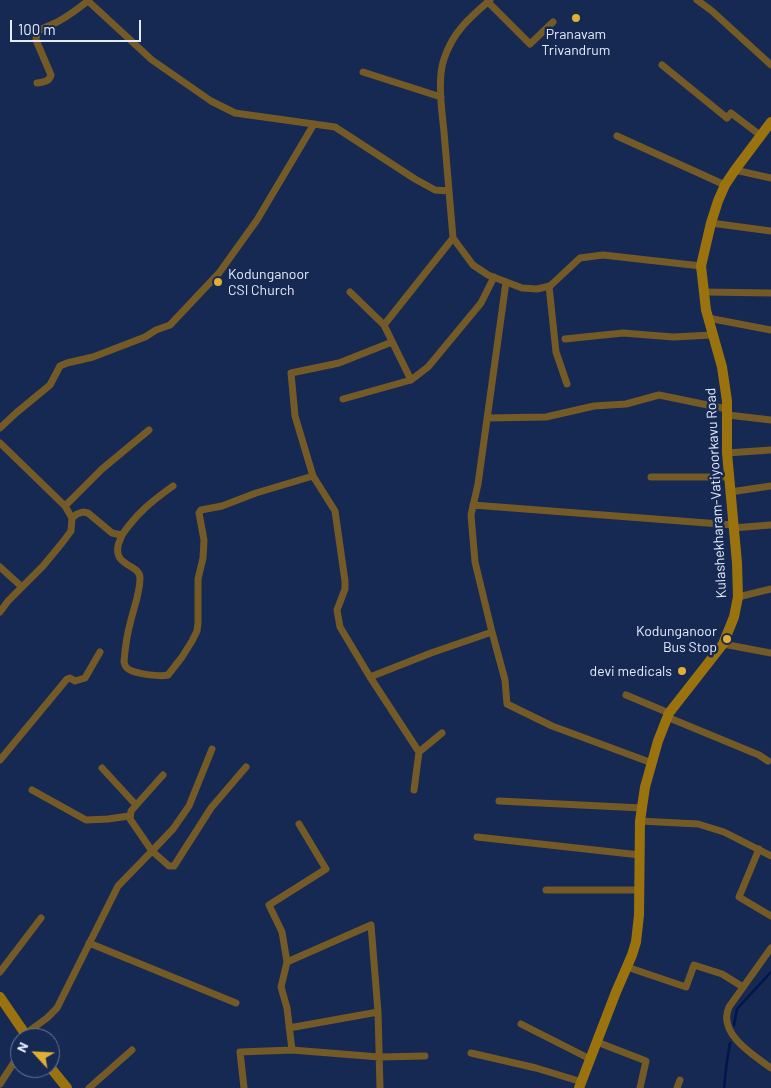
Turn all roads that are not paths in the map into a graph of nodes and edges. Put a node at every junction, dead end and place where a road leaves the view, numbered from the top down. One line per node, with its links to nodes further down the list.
1 (88, 0): 8 (street); 11 (street)
2 (697, 0): 6 (street)
3 (489, 1): 4 (street); 9 (street)
4 (553, 22)
5 (662, 65): 13 (street)
6 (771, 66)
7 (364, 72): 9 (street)
8 (37, 83)
9 (441, 98): 17 (street)
10 (771, 122): 13 (street, Kulashekharam-Vatiyoorkavu Road)
11 (314, 124): 17 (street); 40 (street)
12 (617, 136): 16 (street)
13 (760, 136): 14 (street, Kulashekharam-Vatiyoorkavu Road)
14 (735, 170): 15 (street); 16 (street, Kulashekharam-Vatiyoorkavu Road)
15 (771, 178)
16 (725, 186): 18 (street, Kulashekharam-Vatiyoorkavu Road)
17 (449, 191): 20 (street)
18 (711, 223): 19 (street); 21 (street, Kulashekharam-Vatiyoorkavu Road)
19 (771, 231)
20 (454, 238): 22 (street); 29 (street)
21 (701, 266): 24 (street); 26 (street, Kulashekharam-Vatiyoorkavu Road)
22 (494, 277): 23 (street); 34 (street)
23 (506, 282): 24 (street); 38 (street)
24 (548, 286): 35 (street)
25 (350, 292): 29 (street)
26 (704, 292): 27 (street); 28 (street, Kulashekharam-Vatiyoorkavu Road)
27 (771, 293)
28 (708, 318): 30 (street); 31 (street, Kulashekharam-Vatiyoorkavu Road)
29 (384, 325): 33 (street)
30 (771, 330)
31 (712, 334): 32 (street); 37 (street, Kulashekharam-Vatiyoorkavu Road)
32 (565, 339)
33 (392, 342): 34 (street); 45 (street)
34 (410, 380): 36 (street)
35 (567, 384)
36 (343, 399)
37 (728, 412): 38 (street); 39 (street); 44 (street, Kulashekharam-Vatiyoorkavu Road)
38 (487, 418): 51 (street)
39 (771, 420)
40 (0, 428)
41 (149, 430): 52 (street)
42 (0, 443): 52 (street)
43 (771, 450): 44 (street)
44 (727, 453): 47 (street, Kulashekharam-Vatiyoorkavu Road)
45 (314, 476): 56 (street); 66 (street)
46 (651, 477): 47 (street)
47 (729, 477): 50 (street, Kulashekharam-Vatiyoorkavu Road)
48 (173, 486): 56 (street)
49 (771, 486): 50 (street)
50 (730, 492): 55 (street, Kulashekharam-Vatiyoorkavu Road)
51 (473, 505): 55 (street); 62 (street)
52 (65, 506): 53 (street)
53 (72, 518): 56 (street); 58 (street)
54 (771, 525): 55 (street)
55 (733, 526): 60 (street, Kulashekharam-Vatiyoorkavu Road)
56 (122, 535)
57 (0, 567): 58 (street)
58 (22, 587): 61 (street)
59 (771, 589): 60 (street)
60 (738, 597): 63 (street, Kulashekharam-Vatiyoorkavu Road)
61 (0, 612)
62 (492, 632): 66 (street); 74 (street)
63 (723, 644): 65 (street); 68 (street, Kulashekharam-Vatiyoorkavu Road)
64 (100, 652): 72 (street)
65 (771, 653)
66 (370, 677): 71 (street)
67 (626, 695): 68 (street)
68 (668, 715): 73 (street); 74 (street, Kulashekharam-Vatiyoorkavu Road)
69 (442, 734): 71 (street)
70 (212, 749): 88 (street)
71 (419, 752): 79 (street)
72 (0, 760)
73 (768, 760)
74 (652, 763): 82 (street, Kulashekharam-Vatiyoorkavu Road)
75 (246, 767): 88 (street)
76 (102, 768): 81 (street)
77 (163, 775): 81 (street)
78 (32, 790): 83 (street)
79 (414, 790)
80 (499, 801): 82 (street)
81 (136, 805): 83 (street)
82 (642, 808): 84 (street, Kulashekharam-Vatiyoorkavu Road)
83 (130, 816): 88 (street)
84 (640, 821): 87 (street); 89 (street, Kulashekharam-Vatiyoorkavu Road)
85 (299, 824): 97 (street)
86 (477, 837): 89 (street)
87 (759, 849): 90 (street); 93 (street)
88 (152, 850): 95 (street)
89 (640, 855): 92 (street, Kulashekharam-Vatiyoorkavu Road)
90 (771, 856)
91 (546, 890): 92 (street)
92 (640, 890): 98 (street, Kulashekharam-Vatiyoorkavu Road)
93 (771, 916)
94 (41, 918): 99 (street)
95 (89, 943): 102 (street); 106 (street)
96 (771, 948): 100 (street)
97 (287, 962): 103 (street); 107 (street)
98 (627, 966): 100 (street); 108 (street, Kulashekharam-Vatiyoorkavu Road)
99 (0, 972)
100 (743, 987): 116 (street)
101 (1, 1001): 105 (street)
102 (236, 1002)
103 (378, 1012): 107 (street); 113 (street)
104 (521, 1024): 114 (street)
105 (21, 1028)
106 (36, 1028)
107 (289, 1028): 110 (street)
108 (597, 1042): 114 (street, Kulashekharam-Vatiyoorkavu Road); 125 (street)
109 (132, 1050): 122 (street)
110 (292, 1050): 113 (street); 123 (street)
111 (471, 1053): 120 (street)
112 (425, 1056): 113 (street)
113 (379, 1057): 124 (street)
114 (590, 1059): 120 (street, Kulashekharam-Vatiyoorkavu Road)
115 (10, 1068): 119 (street)
116 (771, 1068)
117 (59, 1078): 121 (street)
118 (680, 1080): 126 (street)
119 (0, 1084)
120 (581, 1085)
121 (67, 1088)
122 (90, 1088)
123 (244, 1088)
124 (380, 1088)
125 (640, 1088)
126 (677, 1088)

